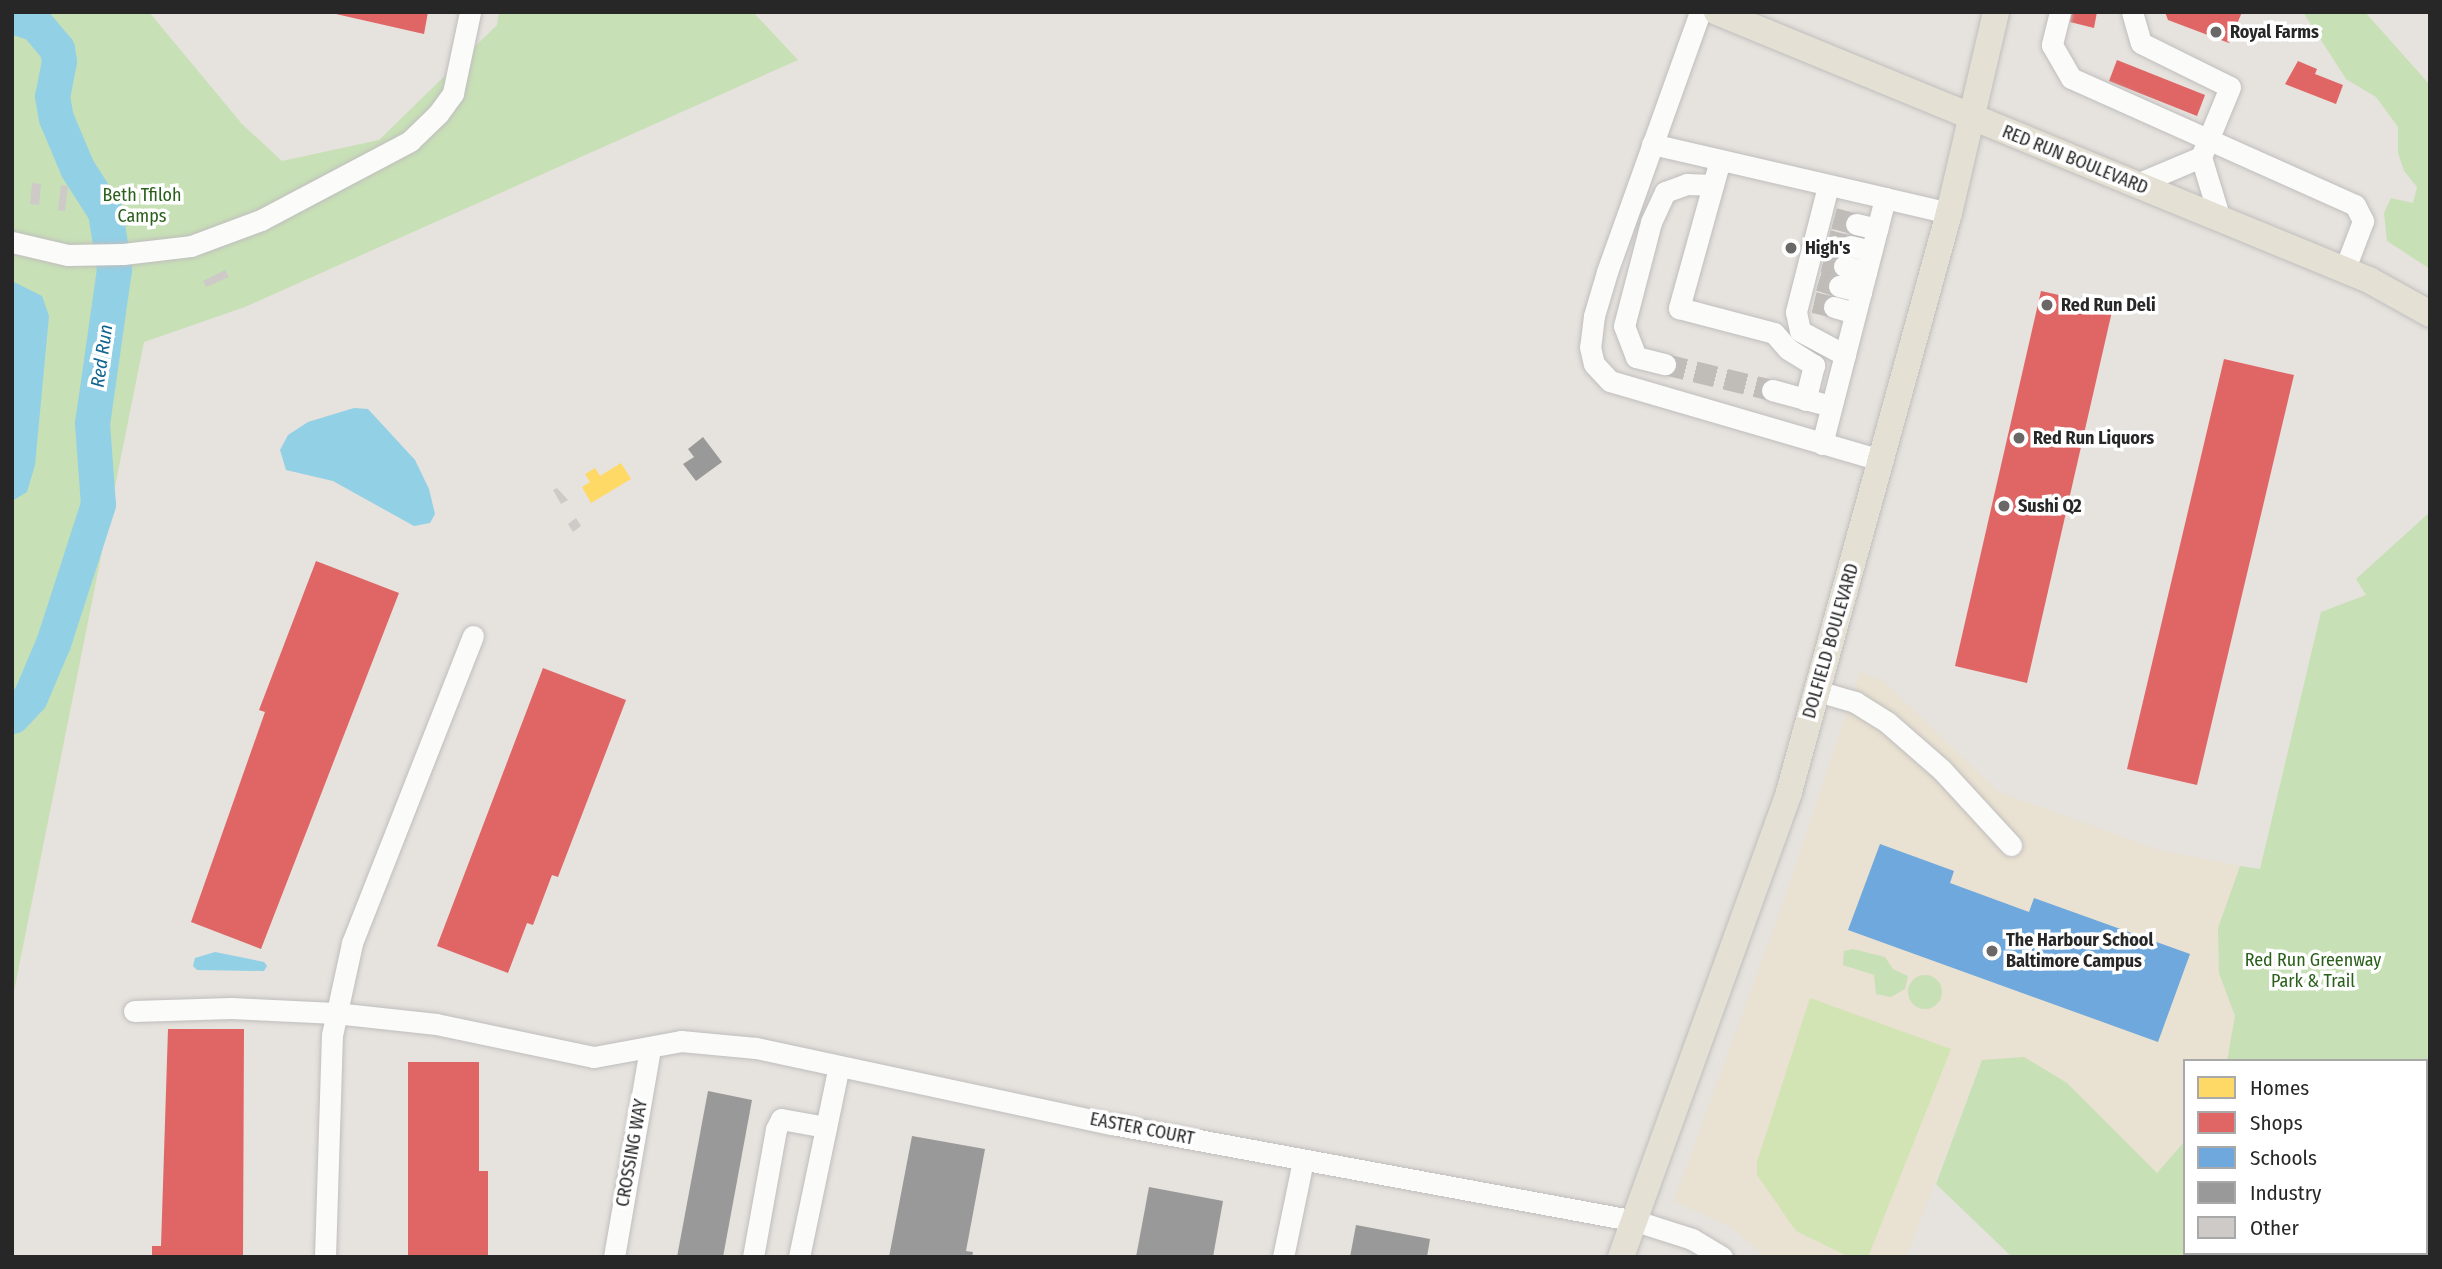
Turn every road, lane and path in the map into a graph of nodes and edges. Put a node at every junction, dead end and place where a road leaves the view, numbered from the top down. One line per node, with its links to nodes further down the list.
1 (470, 12): 18 (street)
2 (1700, 12): 9 (street)
3 (1717, 12): 7 (main road, RED RUN BOULEVARD)
4 (1996, 12): 7 (main road, DOLFIELD BOULEVARD)
5 (2060, 12): 8 (street)
6 (2132, 12): 8 (street)
7 (1969, 119): 12 (main road, RED RUN BOULEVARD); 16 (main road, DOLFIELD BOULEVARD)
8 (2210, 137): 10 (street); 21 (street)
9 (1652, 144): 11 (street); 29 (street)
10 (2201, 157): 12 (street); 17 (street)
11 (1720, 160): 13 (street); 14 (street)
12 (2137, 184): 17 (main road, RED RUN BOULEVARD)
13 (1713, 185): 27 (street); 31 (street)
14 (1828, 186): 15 (street); 20 (street)
15 (1885, 198): 16 (street); 22 (street)
16 (1949, 213): 34 (main road, DOLFIELD BOULEVARD)
17 (2220, 219): 21 (main road, RED RUN BOULEVARD)
18 (12, 242)
19 (1850, 246): 22 (street)
20 (1823, 263): 22 (street); 23 (street)
21 (2344, 271): 25 (main road, RED RUN BOULEVARD)
22 (1866, 272): 24 (street)
23 (1816, 302): 24 (street); 26 (street)
24 (1855, 313): 26 (street)
25 (2430, 314)
26 (1845, 355): 32 (street)
27 (1636, 357): 28 (street); 29 (street)
28 (1665, 364)
29 (1610, 381): 33 (street)
30 (1772, 390): 31 (street)
31 (1805, 400): 32 (street)
32 (1832, 407): 33 (street)
33 (1822, 444): 34 (street)
34 (1883, 461): 36 (main road, DOLFIELD BOULEVARD)
35 (473, 636): 39 (street)
36 (1817, 691): 37 (street); 44 (main road, DOLFIELD BOULEVARD)
37 (2011, 845)
38 (134, 1011): 39 (street, EASTER COURT)
39 (335, 1013): 40 (street, EASTER COURT); 45 (street)
40 (650, 1049): 41 (street, EASTER COURT); 46 (street, CROSSING WAY)
41 (839, 1066): 42 (street); 43 (street, EASTER COURT)
42 (827, 1127): 47 (street); 48 (street)
43 (1303, 1160): 44 (street, EASTER COURT); 49 (street)
44 (1636, 1221): 50 (main road, DOLFIELD BOULEVARD); 51 (street, EASTER COURT)
45 (326, 1257)
46 (614, 1257)
47 (753, 1257)
48 (799, 1257)
49 (1283, 1257)
50 (1621, 1257)
51 (1722, 1257)

